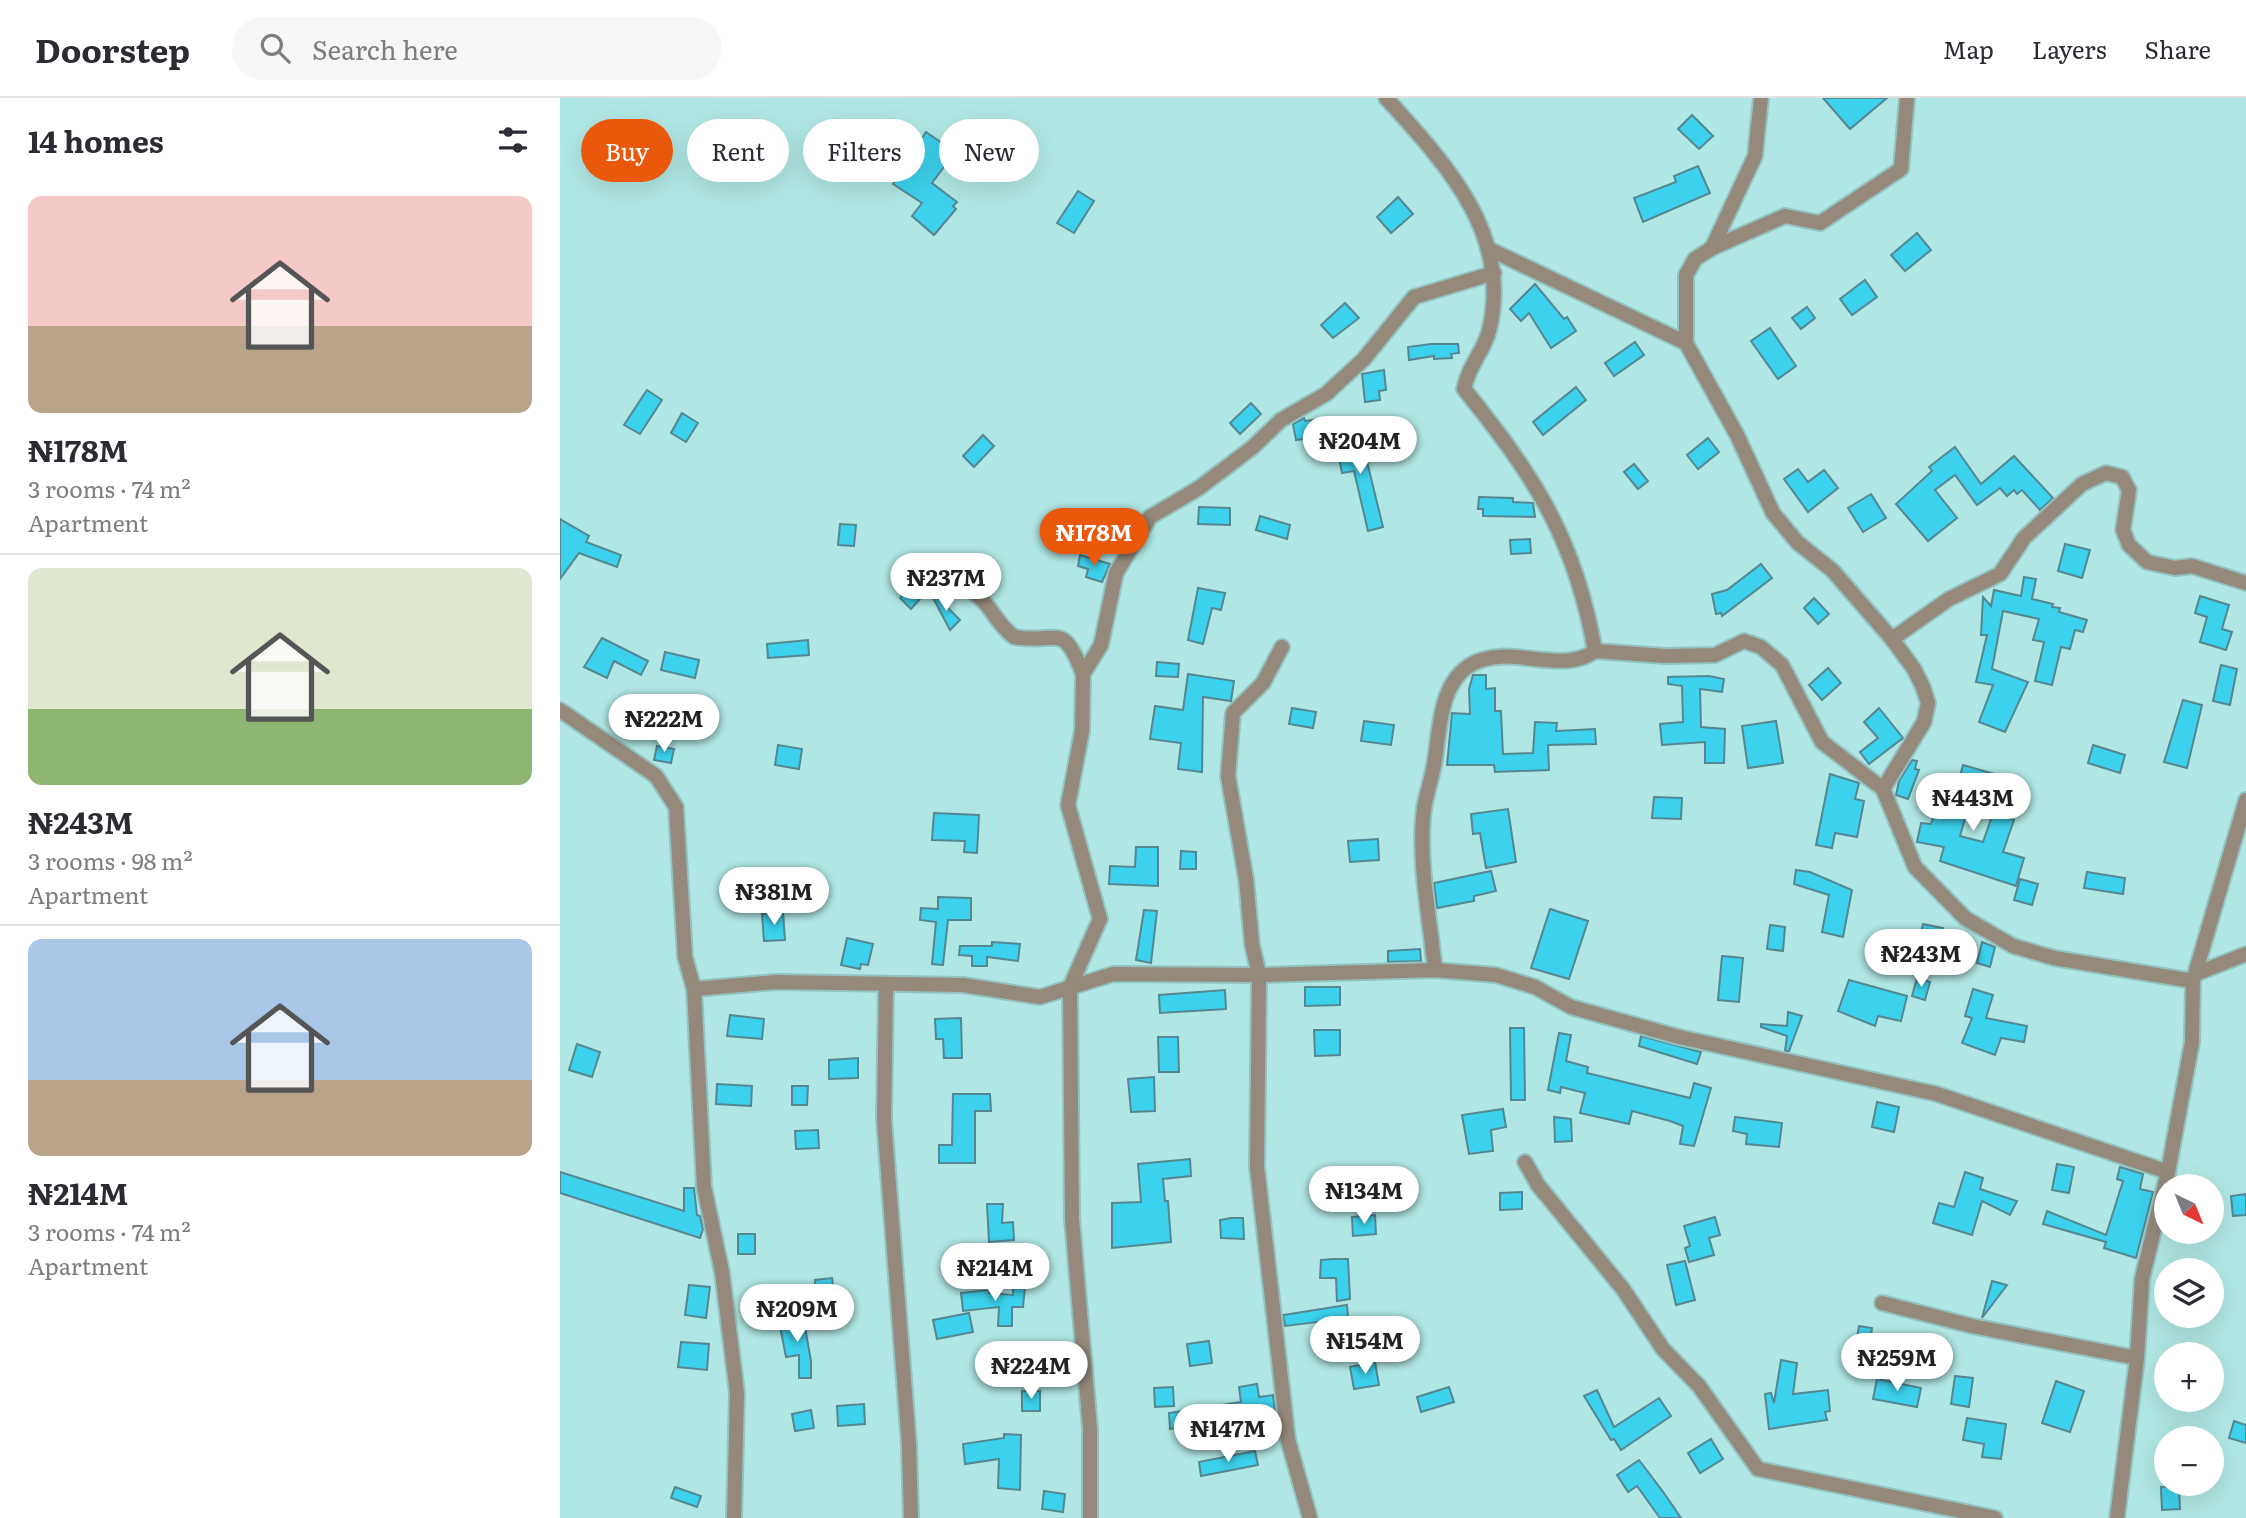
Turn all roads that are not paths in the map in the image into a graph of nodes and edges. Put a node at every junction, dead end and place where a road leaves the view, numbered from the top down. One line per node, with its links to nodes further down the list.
1 (1386, 98): 5 (street)
2 (1761, 98): 4 (street)
3 (1907, 98): 4 (street)
4 (1712, 248): 7 (street)
5 (1491, 250): 6 (street); 7 (street)
6 (1494, 273): 12 (street); 13 (street)
7 (1686, 343): 10 (street)
8 (2246, 583): 10 (street)
9 (965, 587): 13 (street)
10 (1892, 639): 15 (street)
11 (1283, 647): 19 (street)
12 (1595, 651): 15 (street); 18 (street)
13 (1083, 674): 22 (street)
14 (560, 709): 23 (street)
15 (1883, 789): 20 (street)
16 (2246, 800): 20 (street)
17 (2246, 954): 20 (street)
18 (1435, 970): 19 (street); 25 (street)
19 (1259, 975): 22 (street); 31 (street)
20 (2196, 977): 25 (street)
21 (886, 984): 22 (street); 23 (street); 29 (street)
22 (1070, 987): 30 (street)
23 (694, 989): 28 (street)
24 (1525, 1162): 32 (street)
25 (2168, 1172): 27 (street)
26 (1882, 1303): 27 (street)
27 (2137, 1358): 33 (street)
28 (734, 1518)
29 (911, 1518)
30 (1090, 1518)
31 (1310, 1518)
32 (1995, 1518)
33 (2117, 1518)

